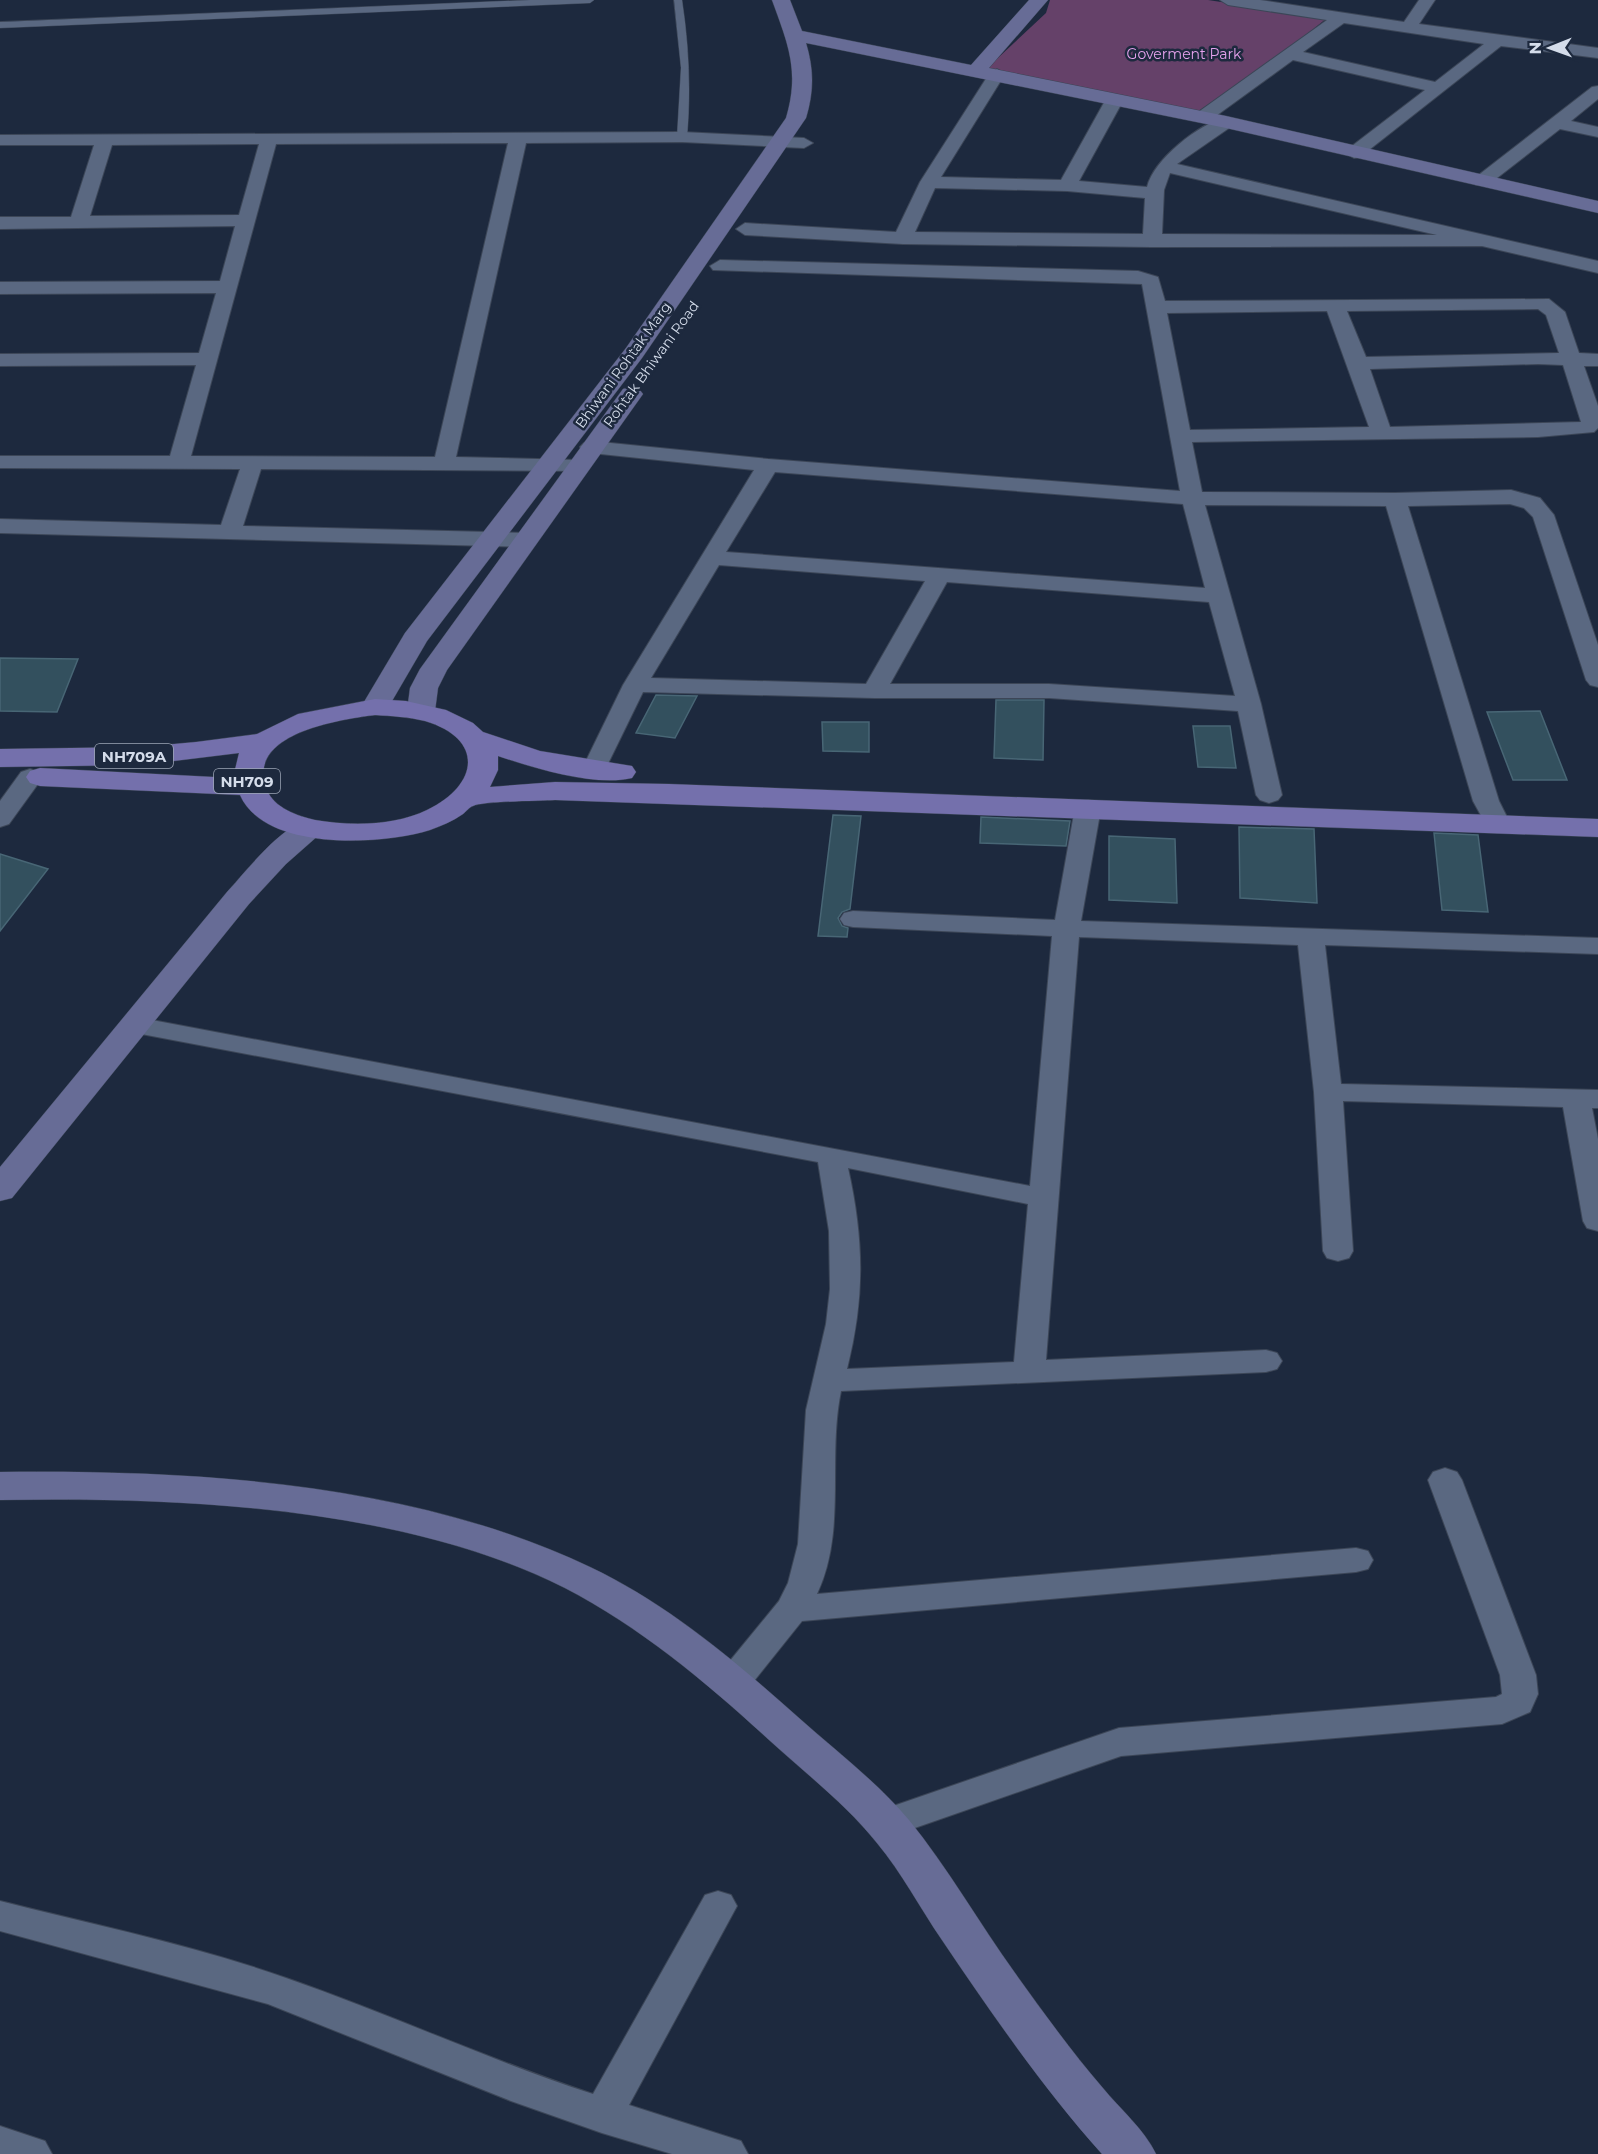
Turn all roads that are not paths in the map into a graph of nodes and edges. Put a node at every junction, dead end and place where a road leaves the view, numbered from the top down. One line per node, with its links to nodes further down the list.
1 (590, 0): 10 (lane)
2 (678, 0): 24 (lane)
3 (781, 0): 12 (main road)
4 (802, 0): 12 (main road, Rohtak Bhiwani Road)
5 (1039, 0): 16 (main road)
6 (1228, 0): 9 (street)
7 (1407, 0): 8 (street)
8 (1426, 1): 11 (street)
9 (1340, 18): 11 (street); 15 (street)
10 (0, 25)
11 (1409, 27): 13 (street)
12 (805, 37): 16 (main road); 29 (main road, Rohtak Bhiwani Road)
13 (1498, 42): 14 (street); 17 (street)
14 (1598, 53)
15 (1289, 54): 17 (street); 20 (street)
16 (987, 72): 19 (main road); 32 (street)
17 (1439, 88): 30 (street)
18 (1598, 91): 22 (street)
19 (1115, 99): 20 (main road); 34 (street)
20 (1203, 117): 21 (main road)
21 (1226, 122): 30 (main road); 31 (street)
22 (1557, 123): 23 (street); 33 (street)
23 (1598, 132)
24 (682, 137): 28 (street); 29 (street)
25 (105, 139): 26 (street); 27 (street); 38 (street)
26 (269, 139): 28 (street); 37 (street)
27 (0, 140)
28 (518, 140): 62 (street)
29 (793, 141): 40 (main road, Rohtak Bhiwani Road); 64 (main road, Bhiwani Rohtak Marg)
30 (1354, 153): 33 (main road)
31 (1165, 166): 35 (street); 44 (street)
32 (929, 182): 34 (street); 41 (street)
33 (1482, 182): 36 (main road)
34 (1068, 186): 35 (street)
35 (1155, 193): 43 (street)
36 (1598, 207)
37 (245, 220): 38 (street); 48 (street)
38 (79, 222): 39 (street)
39 (0, 223)
40 (745, 229): 41 (street); 45 (main road, Rohtak Bhiwani Road)
41 (903, 238): 42 (street)
42 (1023, 239): 43 (street); 47 (street)
43 (1152, 241): 44 (street)
44 (1478, 241): 46 (street)
45 (720, 266): 47 (street); 59 (main road, Rohtak Bhiwani Road)
46 (1598, 267)
47 (1021, 273): 51 (street)
48 (226, 287): 49 (street); 53 (street)
49 (0, 288)
50 (1334, 304): 51 (street); 52 (street); 56 (street)
51 (1156, 307): 58 (street)
52 (1573, 358): 55 (street); 56 (street); 57 (street)
53 (208, 359): 54 (street); 63 (street)
54 (0, 360)
55 (1598, 360)
56 (1358, 363): 57 (street)
57 (1381, 432): 58 (street)
58 (1182, 436): 66 (street)
59 (585, 457): 64 (street); 65 (street); 71 (main road, Rohtak Bhiwani Road)
60 (0, 462): 63 (street)
61 (253, 462): 62 (street); 63 (street); 69 (street)
62 (444, 463): 64 (street)
63 (178, 464)
64 (549, 465): 70 (main road, Bhiwani Rohtak Marg)
65 (768, 465): 66 (street); 72 (street)
66 (1192, 498): 67 (street); 74 (street)
67 (1395, 500): 75 (street); 92 (street)
68 (0, 526): 69 (street)
69 (230, 532): 70 (street)
70 (493, 540): 71 (street); 79 (main road, Bhiwani Rohtak Marg)
71 (526, 540): 80 (main road, Rohtak Bhiwani Road)
72 (713, 558): 73 (street); 76 (street)
73 (940, 574): 74 (street); 77 (street)
74 (1221, 596): 78 (street)
75 (1598, 680)
76 (635, 685): 77 (street); 84 (street)
77 (873, 691): 78 (street)
78 (1249, 704): 88 (street)
79 (375, 707): 80 (main road, NH709); 82 (main road, NH709)
80 (422, 711): 81 (main road, NH709)
81 (476, 739): 84 (main road); 89 (main road, NH709)
82 (266, 741): 83 (main road, NH709A); 87 (main road, NH709)
83 (0, 758)
84 (593, 771): 88 (main road)
85 (0, 777): 86 (main road, NH709A)
86 (30, 777): 87 (main road, NH709A); 93 (street)
87 (248, 787): 94 (main road, NH709)
88 (1269, 795): 92 (main road)
89 (466, 797): 91 (main road); 94 (main road, NH709)
90 (1598, 805): 92 (main road)
91 (1088, 808): 92 (main road); 97 (street)
92 (1492, 813): 95 (main road)
93 (0, 819)
94 (310, 828): 100 (main road)
95 (1598, 828)
96 (853, 919): 97 (street)
97 (1066, 931): 98 (street); 105 (street)
98 (1310, 936): 99 (street); 101 (street)
99 (1598, 946)
100 (136, 1025): 103 (street); 104 (main road)
101 (1328, 1092): 102 (street); 107 (street)
102 (1587, 1099): 106 (street)
103 (831, 1155): 105 (street); 110 (street)
104 (0, 1190)
105 (1045, 1198): 109 (street)
106 (1598, 1221)
107 (1338, 1251)
108 (1266, 1360): 109 (street)
109 (1029, 1371): 110 (street)
110 (828, 1381): 114 (street)
111 (1444, 1480): 116 (street)
112 (0, 1486): 115 (main road)
113 (1356, 1560): 114 (street)
114 (792, 1609): 115 (street)
115 (733, 1682): 116 (main road)
116 (886, 1823): 123 (main road)
117 (718, 1906): 119 (street)
118 (0, 1916): 119 (street)
119 (602, 2116): 122 (street)
120 (0, 2144): 121 (street)
121 (31, 2154)
122 (727, 2154)
123 (1132, 2154)

